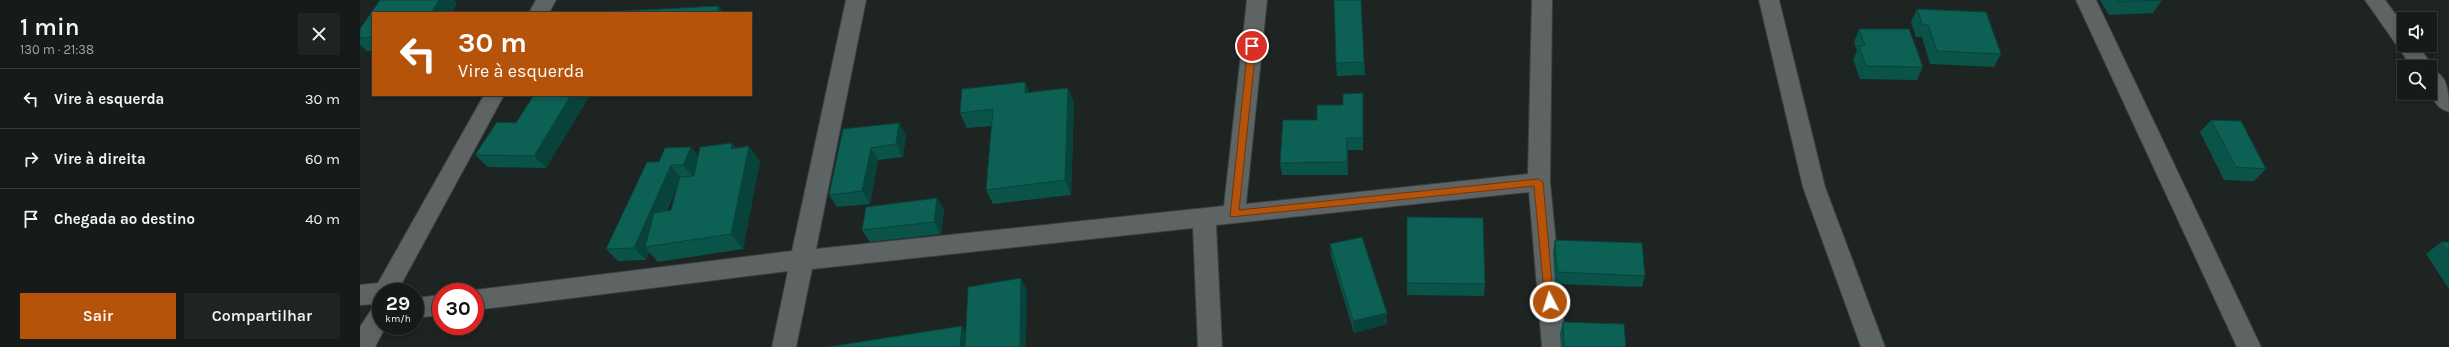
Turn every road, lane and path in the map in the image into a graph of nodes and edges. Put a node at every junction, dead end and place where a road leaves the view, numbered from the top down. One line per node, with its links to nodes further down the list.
1 (546, 0): 8 (street)
2 (856, 0): 16 (street)
3 (1257, 0): 14 (street)
4 (1542, 0): 13 (street)
5 (1769, 0): 26 (street)
6 (2086, 0): 27 (street)
7 (2375, 0): 9 (street)
8 (540, 12)
9 (2397, 31)
10 (2437, 88): 12 (street)
11 (493, 96): 17 (street)
12 (2449, 104)
13 (1538, 182): 14 (street); 25 (street)
14 (1234, 215): 15 (street)
15 (1204, 218): 16 (street); 24 (street)
16 (802, 260): 19 (street); 23 (street)
17 (392, 283)
18 (360, 295): 20 (street)
19 (484, 299)
20 (372, 300)
21 (372, 324): 22 (street)
22 (362, 347)
23 (784, 347)
24 (1210, 347)
25 (1554, 347)
26 (1873, 347)
27 (2249, 347)

